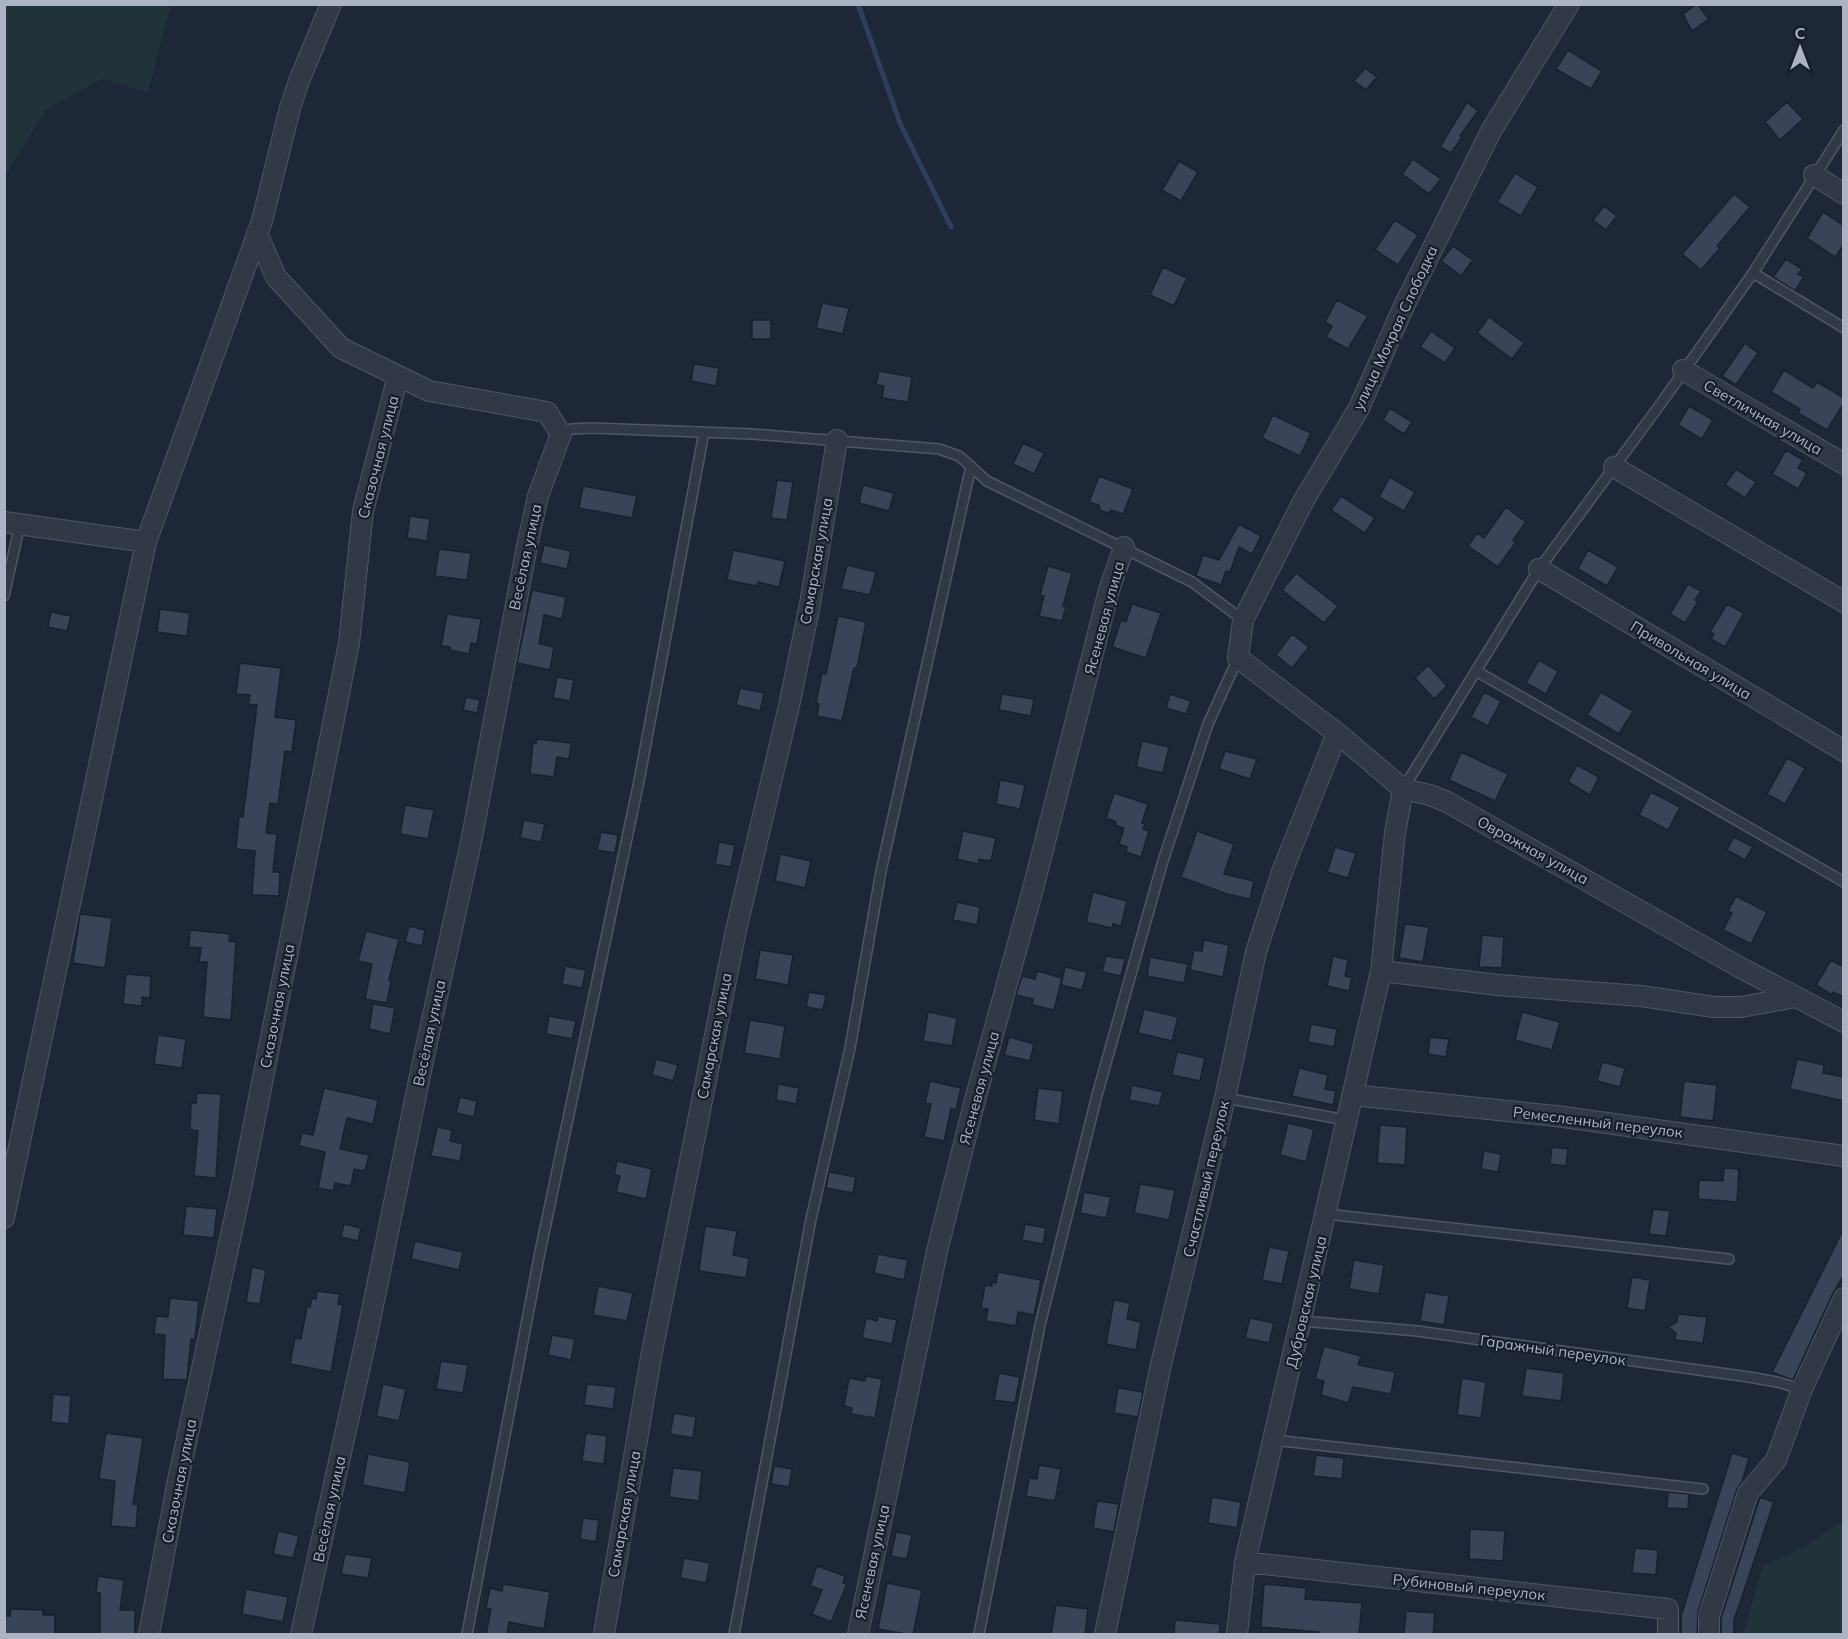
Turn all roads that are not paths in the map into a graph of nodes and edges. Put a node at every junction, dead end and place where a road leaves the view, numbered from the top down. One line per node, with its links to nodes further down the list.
1 (331, 4): 6 (street)
2 (1569, 4): 23 (street, улица Мокрая Слободка)
3 (1844, 130): 4 (lane)
4 (1814, 175): 5 (street); 7 (lane)
5 (1844, 194)
6 (257, 233): 10 (street); 18 (street)
7 (1753, 273): 8 (lane); 9 (lane)
8 (1844, 328)
9 (1683, 370): 14 (street, Светличная улица); 16 (lane)
10 (398, 376): 12 (street); 46 (street, Сказочная улица)
11 (704, 432): 12 (lane); 13 (lane); 48 (lane)
12 (561, 434): 47 (street, Весёлая улица)
13 (837, 440): 15 (lane); 49 (street, Самарская улица)
14 (1844, 464)
15 (970, 466): 19 (lane); 50 (lane)
16 (1614, 467): 20 (lane); 22 (street)
17 (12, 523): 18 (street); 21 (lane)
18 (146, 542): 38 (street)
19 (1124, 547): 23 (lane); 51 (street, Ясеневая улица)
20 (1539, 569): 25 (lane); 27 (street, Привольная улица)
21 (4, 596)
22 (1844, 602)
23 (1243, 620): 24 (street, улица Мокрая Слободка)
24 (1238, 658): 26 (street, Овражная улица); 52 (lane)
25 (1476, 671): 28 (lane); 29 (lane)
26 (1337, 733): 28 (street, Овражная улица); 34 (street, Счастливый переулок)
27 (1844, 751)
28 (1404, 789): 30 (street, Дубровская улица); 31 (street, Овражная улица)
29 (1844, 882)
30 (1381, 971): 31 (street); 33 (street, Дубровская улица)
31 (1796, 997): 32 (street, Овражная улица)
32 (1844, 1022)
33 (1352, 1095): 35 (street, Дубровская улица); 36 (street, Ремесленный переулок)
34 (1225, 1098): 35 (lane); 53 (street, Счастливый переулок)
35 (1348, 1121): 37 (street, Дубровская улица)
36 (1844, 1156)
37 (1326, 1214): 39 (lane); 41 (street, Дубровская улица)
38 (4, 1218)
39 (1729, 1259)
40 (1844, 1298): 42 (street)
41 (1302, 1321): 42 (lane, Гаражный переулок); 43 (street, Дубровская улица)
42 (1802, 1389): 56 (street)
43 (1274, 1440): 44 (lane); 45 (street, Дубровская улица)
44 (1703, 1489)
45 (1245, 1562): 54 (street, Дубровская улица); 55 (street, Рубиновый переулок)
46 (149, 1635)
47 (301, 1635)
48 (467, 1635)
49 (604, 1635)
50 (734, 1635)
51 (858, 1635)
52 (979, 1635)
53 (1105, 1635)
54 (1237, 1635)
55 (1668, 1635)
56 (1709, 1635)

